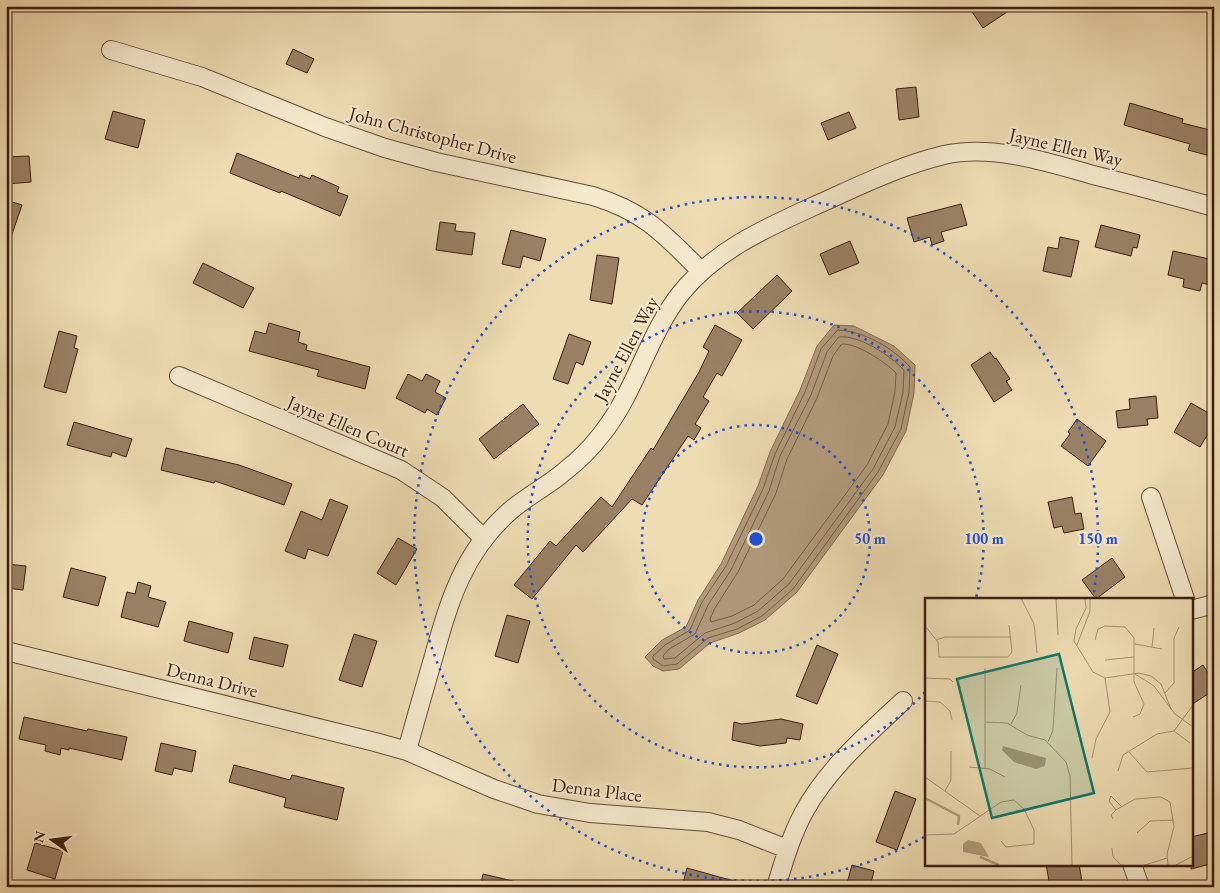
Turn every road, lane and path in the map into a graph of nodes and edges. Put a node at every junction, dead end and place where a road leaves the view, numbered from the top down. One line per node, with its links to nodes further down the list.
1 (112, 50): 3 (street, John Christopher Drive)
2 (1214, 207): 3 (street, Jayne Ellen Way)
3 (701, 271): 6 (street, Jayne Ellen Way)
4 (179, 376): 6 (street, Jayne Ellen Court)
5 (1151, 497): 7 (street)
6 (484, 539): 12 (street, Jayne Ellen Way)
7 (1185, 598)
8 (1214, 604): 9 (street)
9 (1192, 610)
10 (6, 651): 12 (street, Denna Drive)
11 (903, 701): 13 (street)
12 (407, 752): 13 (street, Denna Place)
13 (787, 848): 15 (street)
14 (1133, 866): 16 (street)
15 (776, 887)
16 (1140, 887)

